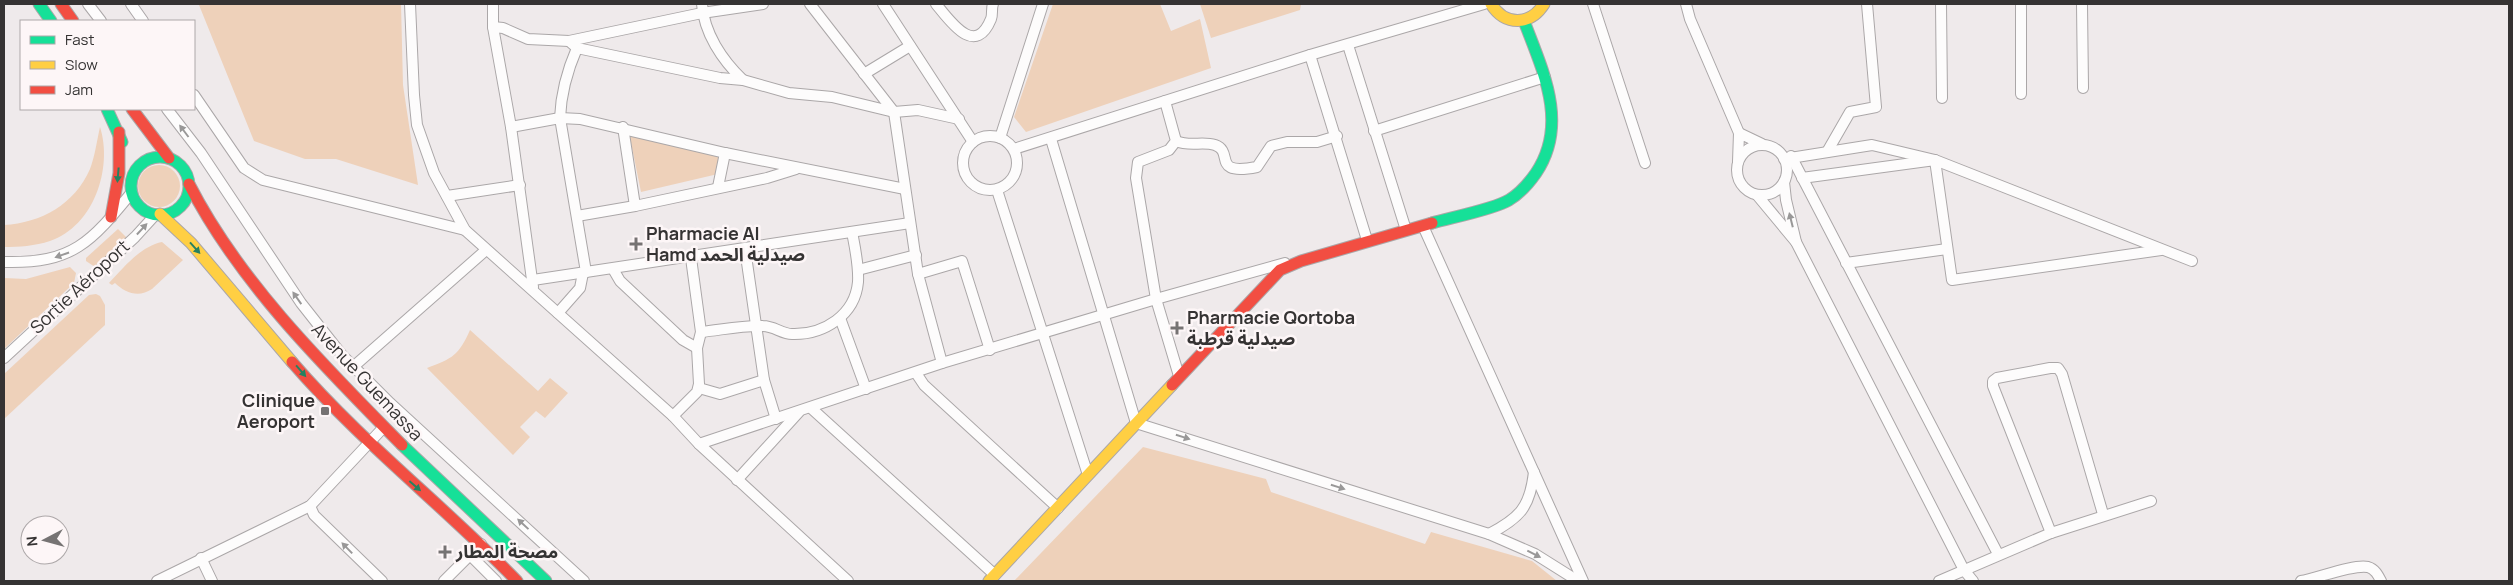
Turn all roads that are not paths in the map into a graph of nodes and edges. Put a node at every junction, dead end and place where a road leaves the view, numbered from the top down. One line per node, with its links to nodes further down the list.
1 (39, 4): 23 (main road)
2 (61, 4): 24 (main road)
3 (88, 4): 25 (street)
4 (131, 4): 26 (street)
5 (410, 4): 77 (street)
6 (493, 4): 28 (street)
7 (763, 4): 22 (street)
8 (810, 4): 33 (street)
9 (883, 4): 31 (street)
10 (936, 4): 11 (street)
11 (993, 4)
12 (1043, 4): 53 (street)
13 (1484, 4): 30 (street)
14 (1491, 4): 27 (main road)
15 (1544, 4): 27 (main road)
16 (1593, 4): 64 (street)
17 (1686, 4): 51 (street)
18 (1867, 4): 59 (street)
19 (1941, 4): 39 (street)
20 (2020, 4): 37 (street)
21 (2082, 4): 36 (street)
22 (702, 8): 29 (street); 35 (street)
23 (50, 20)
24 (71, 20)
25 (100, 20)
26 (142, 20)
27 (1524, 21): 34 (main road)
28 (492, 28): 29 (street); 47 (street)
29 (573, 45): 35 (street); 45 (street)
30 (1348, 45): 32 (street); 49 (street)
31 (910, 46): 33 (street); 46 (street)
32 (1310, 55): 40 (street); 52 (street)
33 (864, 74): 44 (street)
34 (1545, 76): 49 (street); 83 (main road)
35 (743, 80): 44 (street)
36 (2083, 88)
37 (2022, 94)
38 (195, 96): 84 (street)
39 (1942, 98)
40 (1165, 101): 54 (street); 55 (street)
41 (108, 110): 50 (main road)
42 (133, 110): 61 (main road)
43 (168, 110): 116 (street, one-way to 43)
44 (894, 112): 46 (street); 73 (street)
45 (560, 118): 47 (street); 48 (street); 80 (street)
46 (959, 119): 56 (street)
47 (511, 127): 71 (street)
48 (623, 128): 60 (street); 78 (street)
49 (1374, 130): 85 (street)
50 (119, 132): 67 (main road); 81 (main road, one-way to 81)
51 (1739, 133): 57 (street); 65 (street)
52 (1337, 136): 55 (street); 87 (street)
53 (1000, 138): 56 (street); 58 (street)
54 (1050, 139): 58 (street); 107 (street)
55 (1176, 141): 105 (street)
56 (973, 142): 74 (street)
57 (1766, 145): 62 (street); 65 (street)
58 (1014, 149): 74 (street)
59 (1827, 152): 62 (street); 63 (street)
60 (725, 153): 66 (street); 72 (street)
61 (169, 158): 67 (main road); 70 (main road)
62 (1788, 158): 68 (street); 69 (street)
63 (1935, 160): 68 (street); 90 (street); 92 (street)
64 (1645, 163)
65 (1738, 164): 76 (street)
66 (798, 168): 72 (street); 73 (street)
67 (133, 174): 75 (main road)
68 (1802, 178): 98 (street)
69 (1784, 182): 76 (street); 88 (street, one-way to 69)
70 (189, 184): 79 (main road); 127 (main road, Avenue Guemassa)
71 (520, 185): 77 (street); 103 (street)
72 (718, 187): 78 (street)
73 (905, 189): 82 (street)
74 (997, 190): 111 (street)
75 (132, 192): 79 (main road); 81 (street)
76 (1757, 195): 88 (street)
77 (447, 196): 84 (street)
78 (635, 206): 80 (street)
79 (158, 214): 114 (street, Sortie Aéroport, one-way to 79); 128 (main road, one-way to 128)
80 (577, 216): 101 (street)
81 (111, 217): 97 (street, one-way to 97)
82 (910, 223): 86 (street); 93 (street)
83 (1423, 226): 85 (main road); 130 (street)
84 (465, 230): 91 (street)
85 (1406, 230): 87 (main road)
86 (852, 232): 89 (street); 100 (street)
87 (1367, 240): 95 (main road)
88 (1796, 242): 143 (street)
89 (745, 249): 94 (street); 109 (street)
90 (1947, 249): 92 (street); 98 (street)
91 (486, 250): 104 (street); 116 (street)
92 (2161, 250): 96 (street)
93 (916, 254): 100 (street); 102 (street)
94 (691, 258): 99 (street); 110 (street)
95 (1301, 260): 105 (street); 118 (main road)
96 (2192, 261)
97 (4, 262)
98 (1846, 263): 141 (street)
99 (613, 269): 101 (street); 112 (street)
100 (858, 270): 108 (street)
101 (584, 273): 103 (street); 106 (street)
102 (918, 274): 113 (street); 115 (street)
103 (533, 280): 104 (street)
104 (534, 292): 106 (street)
105 (1156, 298): 107 (street); 118 (street)
106 (558, 313): 124 (street)
107 (1102, 315): 111 (street); 126 (street)
108 (840, 318): 109 (street); 121 (street)
109 (756, 326): 110 (street); 119 (street)
110 (702, 332): 112 (street)
111 (1044, 334): 113 (street); 131 (street)
112 (697, 348): 120 (street)
113 (990, 350): 115 (street)
114 (4, 358)
115 (942, 363): 117 (street)
116 (353, 367): 153 (street, one-way to 116)
117 (916, 373): 121 (street); 135 (street)
118 (1179, 376): 126 (main road)
119 (764, 380): 120 (street); 125 (street)
120 (699, 388): 124 (street)
121 (866, 390): 122 (street)
122 (811, 408): 123 (street); 144 (street)
123 (800, 411): 125 (street); 132 (street)
124 (673, 416): 129 (street)
125 (776, 419): 129 (street)
126 (1136, 423): 131 (main road); 138 (street, one-way to 138)
127 (383, 428): 128 (street); 152 (main road, Avenue Guemassa)
128 (368, 444): 134 (street); 139 (main road, one-way to 139)
129 (698, 444): 132 (street)
130 (1534, 472): 138 (street); 156 (street)
131 (1088, 475): 135 (main road)
132 (738, 480): 154 (street)
133 (2151, 501): 136 (street)
134 (310, 506): 142 (street); 148 (street, one-way to 134)
135 (1058, 508): 144 (main road)
136 (2103, 514): 137 (street); 137 (street)
137 (2050, 533): 141 (street)
138 (1489, 534): 155 (street, one-way to 155)
139 (481, 544): 140 (street); 151 (main road)
140 (470, 554): 149 (street); 150 (street)
141 (1998, 554): 143 (street)
142 (201, 558): 146 (street); 147 (street)
143 (1964, 570): 157 (street); 158 (street)
144 (992, 578)
145 (2314, 580): 159 (street); 160 (street)
146 (157, 581)
147 (212, 581)
148 (382, 581)
149 (444, 581)
150 (496, 581)
151 (517, 581)
152 (546, 581)
153 (584, 581)
154 (848, 581)
155 (1578, 581)
156 (1583, 581)
157 (1939, 581)
158 (1973, 581)
159 (2301, 581)
160 (2381, 581)

